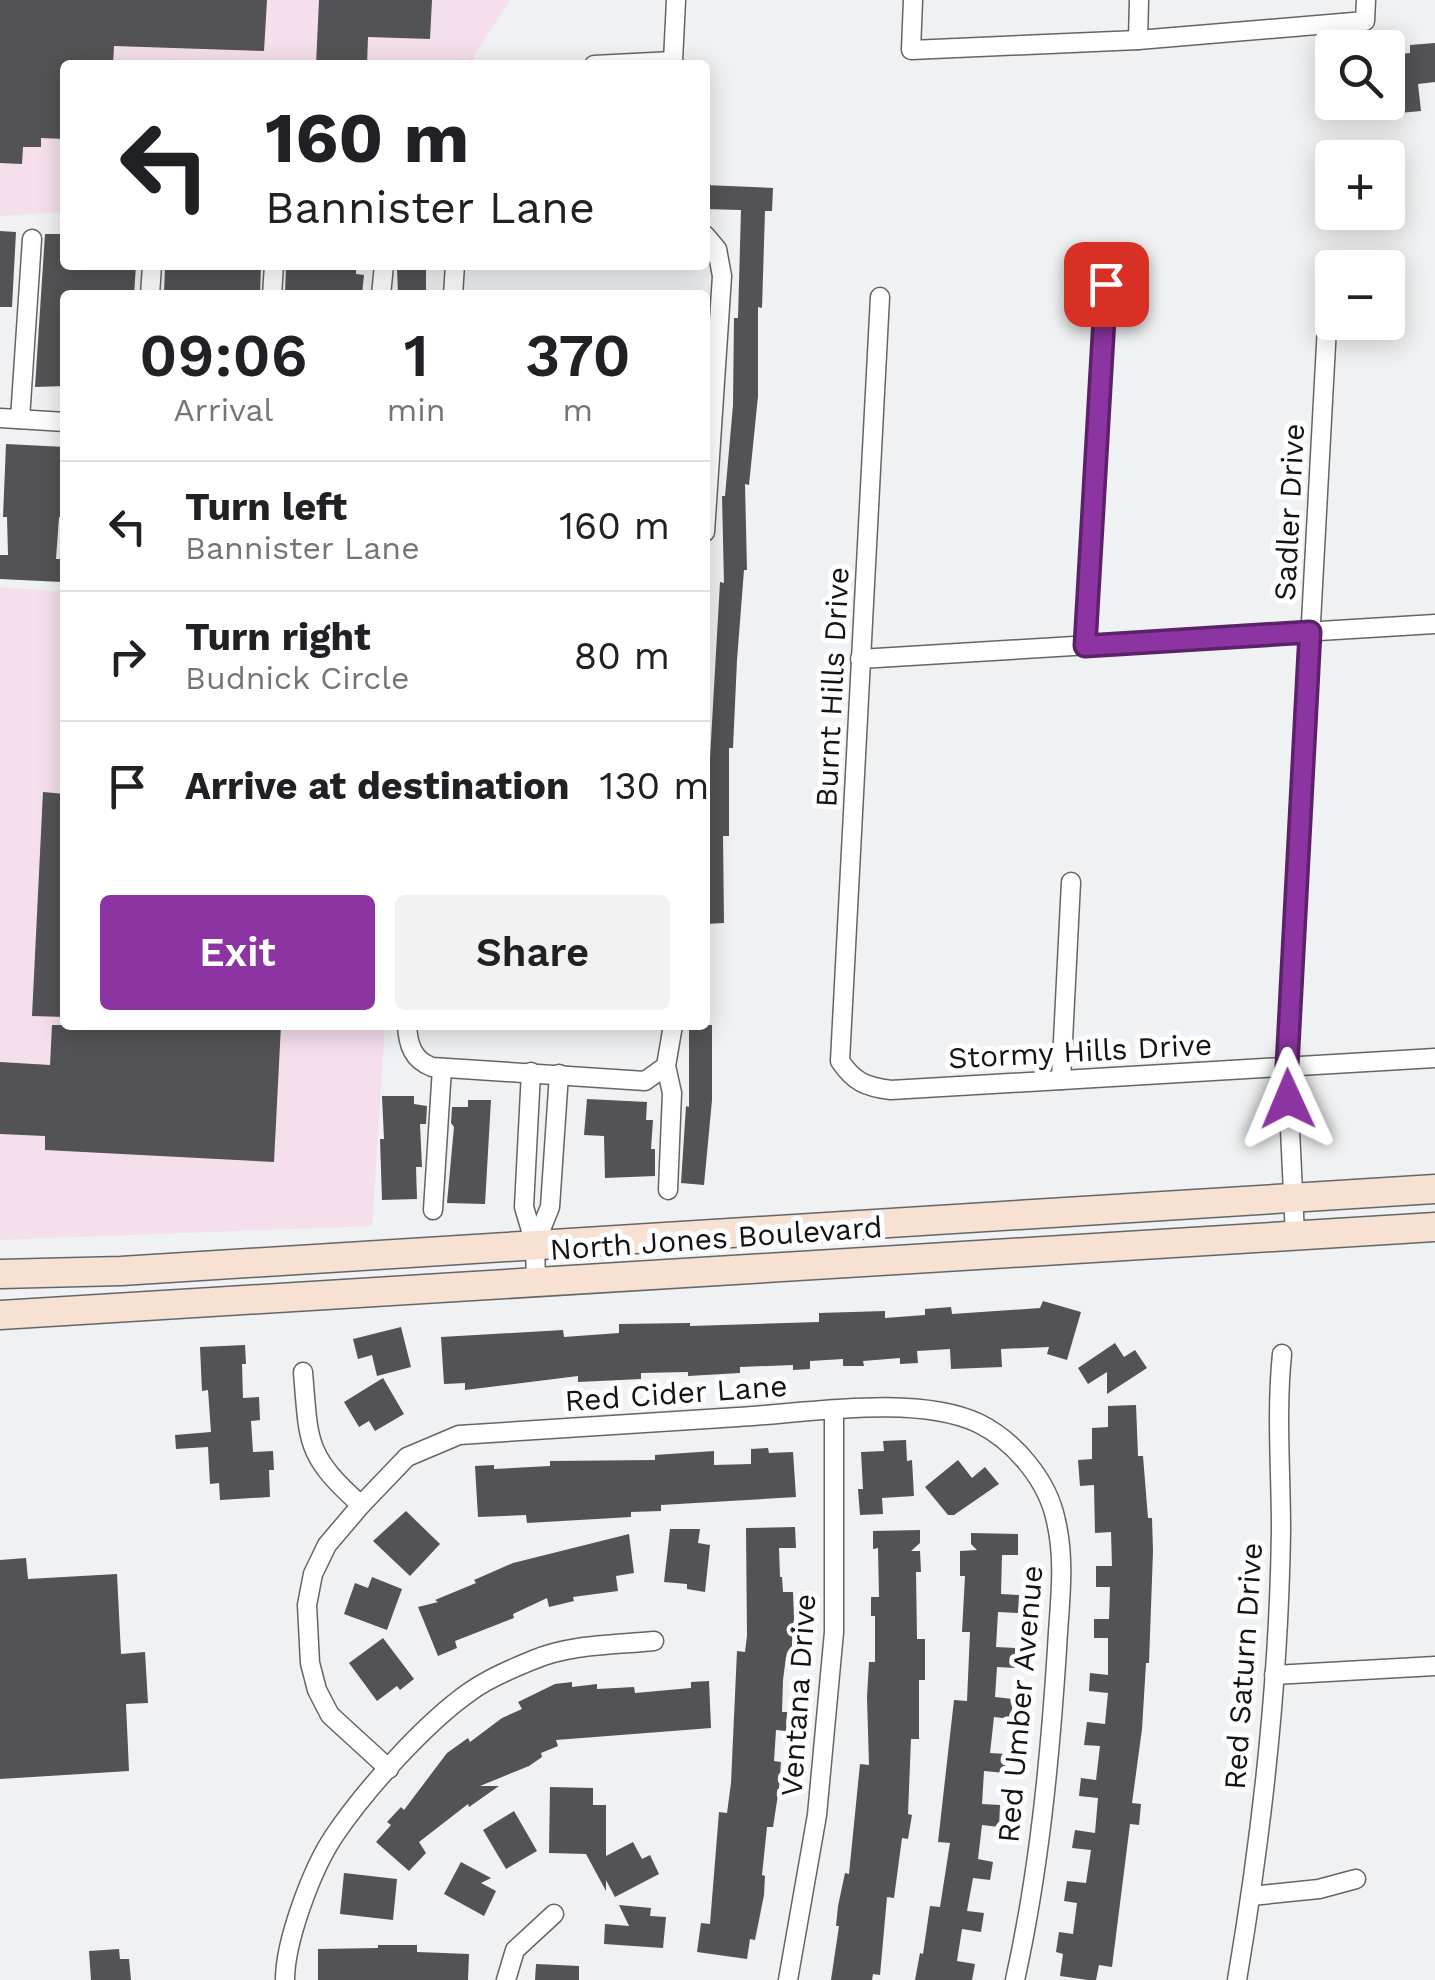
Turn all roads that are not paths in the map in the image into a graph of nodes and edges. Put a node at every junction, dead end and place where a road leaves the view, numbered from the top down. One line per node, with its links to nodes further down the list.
1 (676, 0): 6 (street)
2 (913, 0): 5 (street)
3 (1139, 0): 5 (street)
4 (1366, 0): 5 (street)
5 (1138, 40)
6 (673, 60)
7 (32, 239): 15 (street)
8 (711, 242): 11 (street)
9 (1106, 284): 19 (street)
10 (880, 298): 20 (street, Burnt Hills Drive)
11 (712, 309): 13 (street)
12 (1326, 340): 18 (street, Sadler Drive)
13 (710, 371)
14 (0, 418): 15 (street)
15 (20, 419): 16 (street)
16 (60, 422)
17 (1435, 624): 18 (street)
18 (1310, 632): 19 (street); 26 (street, Sadler Drive)
19 (1085, 646): 20 (street)
20 (860, 659): 30 (street, Burnt Hills Drive)
21 (1070, 882): 31 (street)
22 (408, 1030): 27 (street)
23 (673, 1030): 25 (street)
24 (1435, 1058): 26 (street, Stormy Hills Drive)
25 (666, 1066): 29 (street); 33 (street)
26 (1287, 1066): 31 (street, Stormy Hills Drive); 34 (street, Sadler Drive)
27 (442, 1068): 28 (street); 35 (street)
28 (531, 1072): 29 (street); 38 (street)
29 (558, 1074): 38 (street)
30 (850, 1076): 31 (street, Stormy Hills Drive)
31 (1062, 1080)
32 (1435, 1189): 34 (main road, North Jones Boulevard)
33 (668, 1190)
34 (1293, 1197): 37 (street, Sadler Drive); 38 (main road, North Jones Boulevard)
35 (434, 1210)
36 (1435, 1227): 37 (main road, North Jones Boulevard)
37 (1294, 1235): 41 (main road, North Jones Boulevard)
38 (535, 1244): 39 (main road, North Jones Boulevard); 41 (street)
39 (121, 1271): 40 (main road, North Jones Boulevard); 42 (main road)
40 (0, 1274)
41 (536, 1282): 42 (main road, North Jones Boulevard)
42 (122, 1307): 43 (main road, North Jones Boulevard)
43 (0, 1315)
44 (1282, 1354): 51 (street, Red Saturn Drive)
45 (303, 1372): 48 (street)
46 (834, 1411): 47 (street, Red Cider Lane); 48 (street, Red Cider Lane); 58 (street, Ventana Drive)
47 (1012, 1445): 59 (street, Red Umber Avenue)
48 (360, 1504): 52 (street, Red Cider Lane)
49 (654, 1641): 52 (street)
50 (1435, 1666): 51 (street)
51 (1274, 1675): 54 (street, Red Saturn Drive)
52 (389, 1770): 56 (street)
53 (1356, 1879): 54 (street)
54 (1252, 1896): 60 (street, Red Saturn Drive)
55 (554, 1914): 57 (street)
56 (285, 1980)
57 (506, 1980)
58 (788, 1980)
59 (1015, 1980)
60 (1237, 1980)

